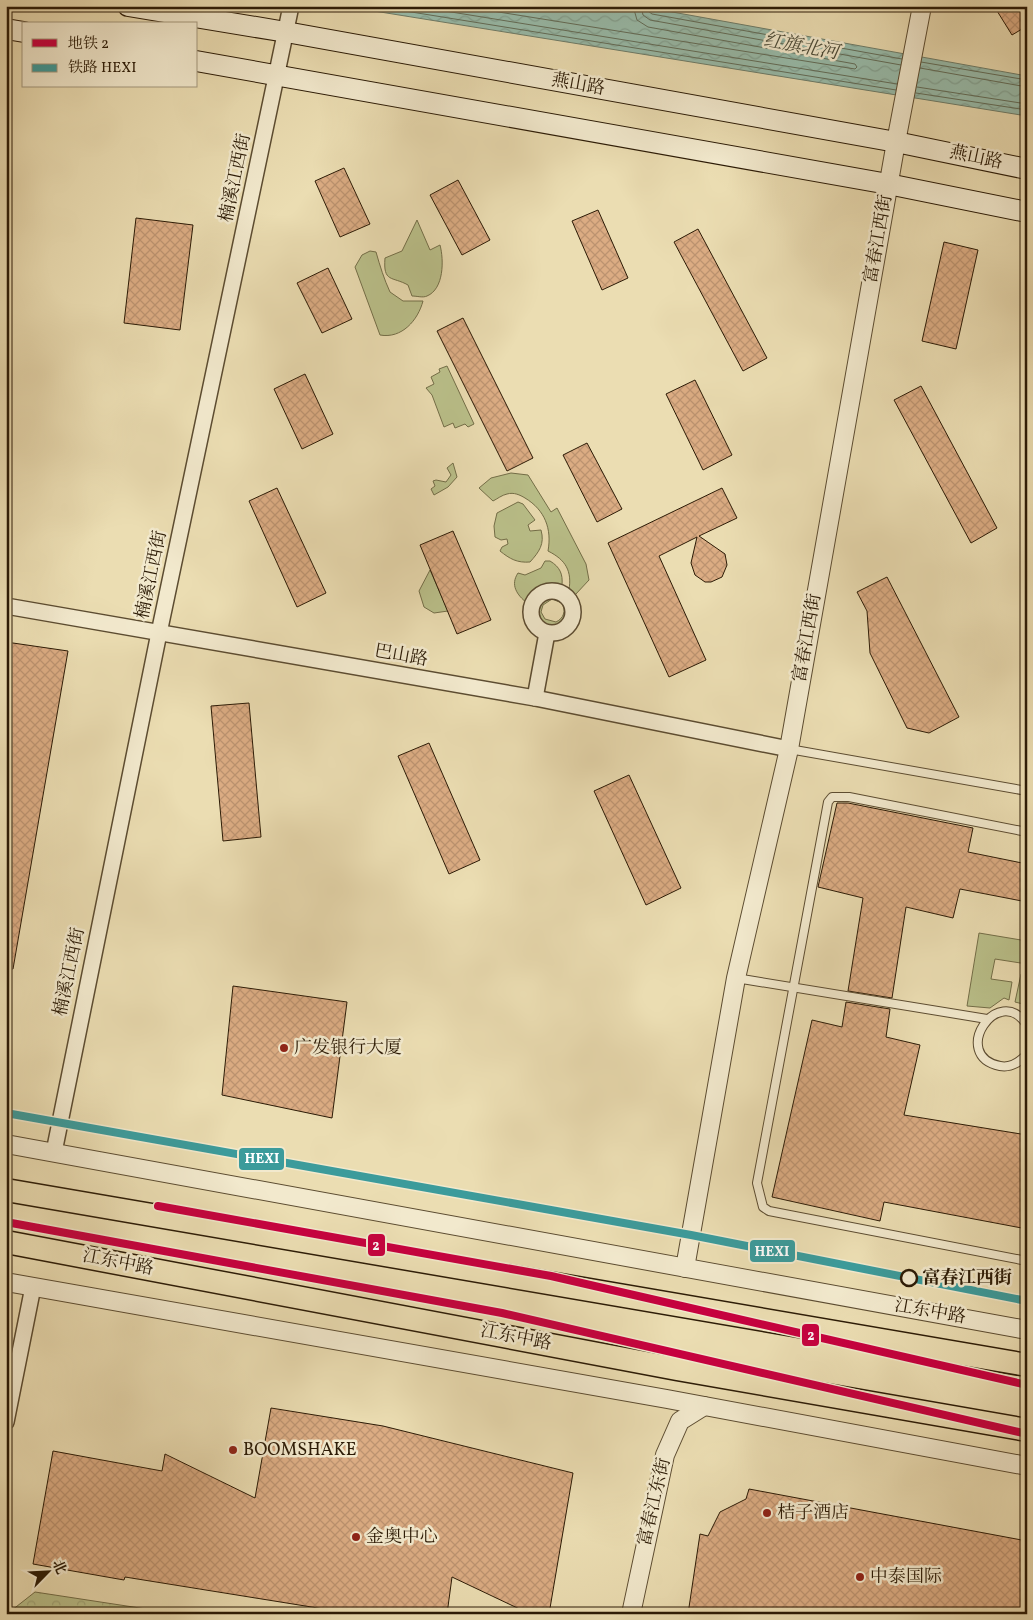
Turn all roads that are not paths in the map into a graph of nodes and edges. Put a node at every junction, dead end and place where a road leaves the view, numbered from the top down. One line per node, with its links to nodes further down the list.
1 (128, 6): 6 (main road, 燕山路)
2 (291, 6): 6 (street, 楠溪江西街)
3 (922, 6): 9 (street, 富春江西街)
4 (6, 30): 5 (main road)
5 (22, 32)
6 (286, 32): 8 (street, 楠溪江西街); 9 (main road, 燕山路)
7 (198, 61): 8 (main road)
8 (277, 74): 11 (main road); 14 (street, 楠溪江西街)
9 (896, 142): 10 (main road, 燕山路); 11 (street, 富春江西街)
10 (1027, 169)
11 (888, 184): 12 (main road); 17 (street, 富春江西街)
12 (1027, 212)
13 (6, 606): 14 (street, 巴山路)
14 (159, 633): 16 (street, 巴山路); 26 (street, 楠溪江西街)
15 (548, 633): 16 (street)
16 (535, 698): 17 (street, 巴山路)
17 (789, 749): 18 (lane); 20 (street, 富春江西街)
18 (1027, 791)
19 (1027, 832): 21 (lane)
20 (736, 978): 21 (lane); 30 (street, 富春江西街)
21 (793, 987): 22 (lane); 29 (lane)
22 (987, 1019): 23 (lane); 24 (lane)
23 (1027, 1025)
24 (1027, 1055)
25 (6, 1144): 26 (street, 江东中路)
26 (54, 1152): 30 (street, 江东中路)
27 (6, 1190): 34 (main road, 江东中路)
28 (6, 1242): 37 (main road, 江东中路)
29 (1027, 1261)
30 (685, 1268): 33 (street, 江东中路)
31 (6, 1282): 32 (street, 江东中路)
32 (33, 1287): 35 (street, 江东中路); 36 (street)
33 (1027, 1330)
34 (1027, 1365)
35 (704, 1406): 38 (street, 江东中路); 39 (street, 富春江东街)
36 (6, 1422)
37 (1027, 1430)
38 (1027, 1466)
39 (631, 1614)

